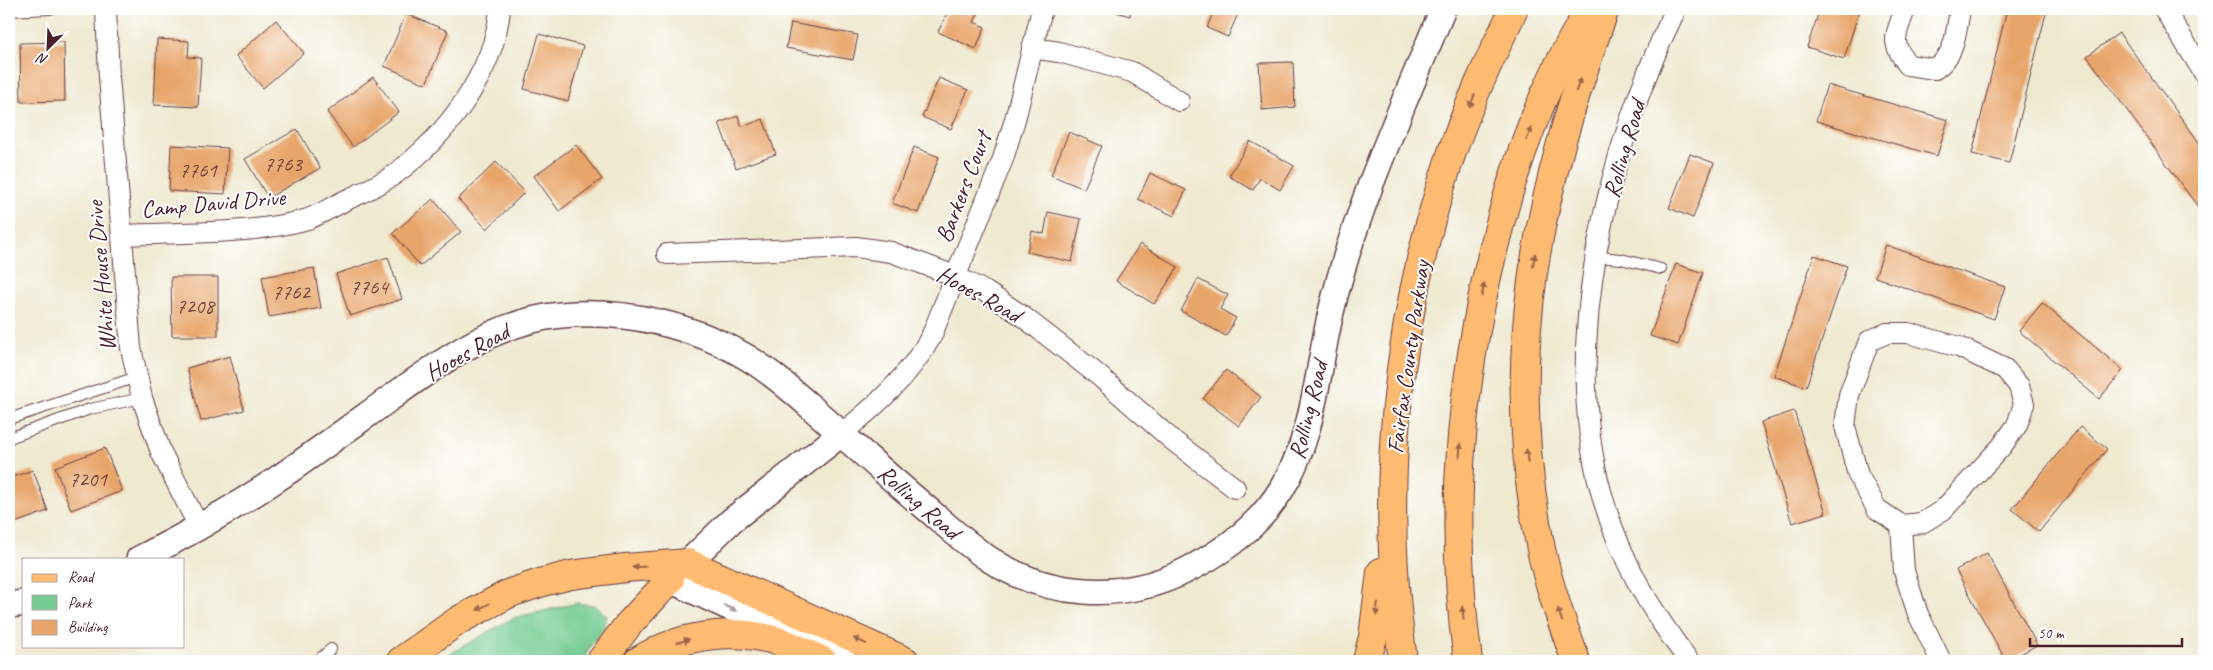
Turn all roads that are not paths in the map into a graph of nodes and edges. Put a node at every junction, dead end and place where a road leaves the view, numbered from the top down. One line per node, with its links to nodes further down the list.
1 (50, 9): 13 (lane)
2 (106, 9): 17 (street, White House Drive)
3 (500, 9): 17 (street, Camp David Drive)
4 (1042, 9): 14 (street, Barkers Court)
5 (1442, 9): 25 (street, Rolling Road)
6 (1514, 9): 28 (main road, Fairfax County Parkway, one-way to 28)
7 (1590, 9): 45 (main road, one-way to 7)
8 (1605, 9): 46 (main road, one-way to 8)
9 (1676, 9): 19 (street, Rolling Road)
10 (1904, 9): 11 (street)
11 (1960, 9)
12 (2164, 9): 15 (street)
13 (9, 11)
14 (1032, 48): 16 (street); 21 (street, Barkers Court)
15 (2204, 73)
16 (1179, 101)
17 (123, 235): 22 (street, White House Drive)
18 (667, 254): 21 (street, Hooes Road)
19 (1597, 257): 20 (lane); 47 (street, Rolling Road)
20 (1661, 270)
21 (955, 276): 25 (street, Barkers Court); 27 (street, Hooes Road)
22 (137, 376): 23 (street, White House Drive); 24 (lane)
23 (142, 398): 26 (lane); 30 (street, White House Drive)
24 (9, 419)
25 (841, 434): 30 (street, Hooes Road); 32 (street)
26 (9, 438)
27 (1234, 488)
28 (1391, 491): 43 (main road, one-way to 43); 44 (main road, Fairfax County Parkway)
29 (1901, 525): 29 (street); 48 (street)
30 (198, 527): 31 (street, Hooes Road)
31 (141, 558)
32 (679, 572): 37 (main road, one-way to 37); 38 (main road); 41 (street, one-way to 41); 42 (main road, one-way to 32)
33 (22, 603): 34 (street)
34 (9, 605)
35 (331, 649): 36 (lane)
36 (317, 661)
37 (401, 661)
38 (601, 661)
39 (638, 661): 40 (main road, one-way to 40)
40 (823, 661)
41 (846, 661)
42 (904, 661)
43 (1367, 661)
44 (1403, 661)
45 (1468, 661)
46 (1576, 661)
47 (1688, 661)
48 (1941, 661)

